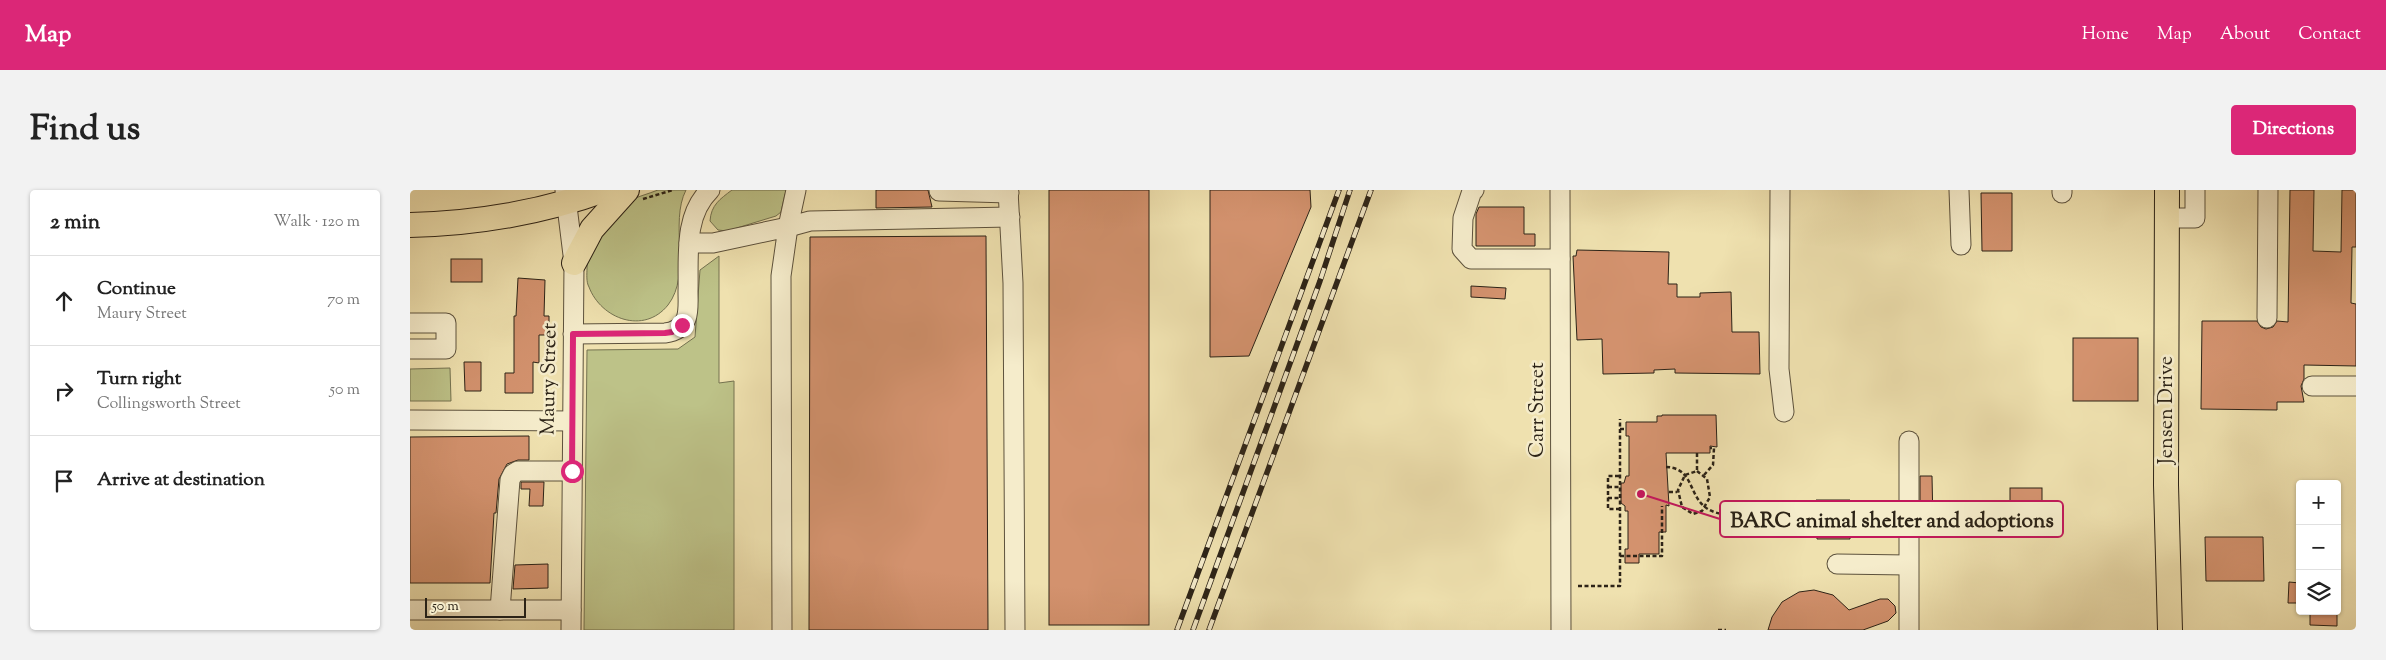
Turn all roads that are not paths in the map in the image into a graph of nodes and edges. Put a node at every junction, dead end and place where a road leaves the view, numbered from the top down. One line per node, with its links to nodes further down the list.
1 (627, 190): 22 (main road)
2 (710, 190): 19 (street)
3 (796, 190): 18 (street)
4 (1474, 190): 21 (street)
5 (1560, 190): 21 (street, Carr Street)
6 (1780, 190): 29 (street)
7 (1959, 190): 20 (street)
8 (2167, 190): 16 (main road, Jensen Drive)
9 (2194, 190): 16 (street)
10 (2268, 190): 23 (street)
11 (599, 191): 14 (main road)
12 (939, 192): 13 (street)
13 (1008, 192): 15 (street)
14 (565, 196): 17 (main road); 22 (street, Maury Street)
15 (1010, 217): 18 (street); 41 (street)
16 (2167, 218): 44 (main road, Jensen Drive)
17 (410, 225)
18 (788, 227): 19 (street); 40 (street)
19 (689, 243): 25 (street)
20 (1961, 245)
21 (1560, 259): 42 (street, Carr Street)
22 (574, 263): 25 (street, Maury Street)
23 (2267, 318)
24 (410, 323): 26 (street)
25 (573, 334): 31 (street, Maury Street)
26 (410, 349)
27 (2312, 386): 28 (street)
28 (2356, 386)
29 (1784, 412)
30 (410, 420): 31 (street)
31 (572, 421): 33 (street, Maury Street)
32 (1908, 441): 35 (street)
33 (572, 471): 37 (street); 38 (street, Maury Street)
34 (1837, 564): 35 (street)
35 (1908, 565): 43 (street)
36 (410, 610): 37 (street)
37 (500, 610): 38 (street)
38 (571, 610): 39 (street, Maury Street)
39 (571, 630)
40 (782, 630)
41 (1015, 630)
42 (1561, 630)
43 (1909, 630)
44 (2170, 630)

